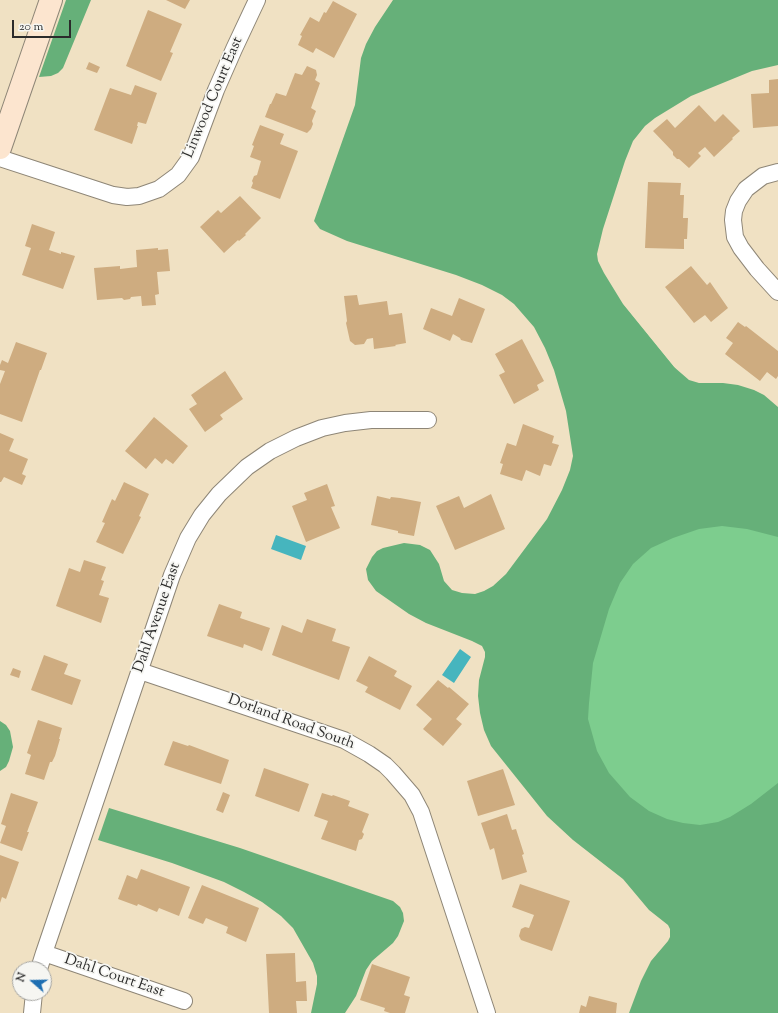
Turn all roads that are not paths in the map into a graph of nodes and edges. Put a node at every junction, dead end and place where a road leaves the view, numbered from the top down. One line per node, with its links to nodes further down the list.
1 (51, 0): 3 (street)
2 (257, 0): 4 (street, Linwood Court East)
3 (0, 148)
4 (0, 158)
5 (778, 172): 6 (street)
6 (778, 292)
7 (428, 420): 8 (street, Dahl Avenue East)
8 (140, 671): 9 (street, Dahl Avenue East); 14 (street, Dorland Road South)
9 (44, 953): 10 (street, Dahl Avenue East); 12 (street, Dahl Court East)
10 (42, 961)
11 (33, 1001): 13 (street)
12 (184, 1001)
13 (32, 1013)
14 (487, 1013)

